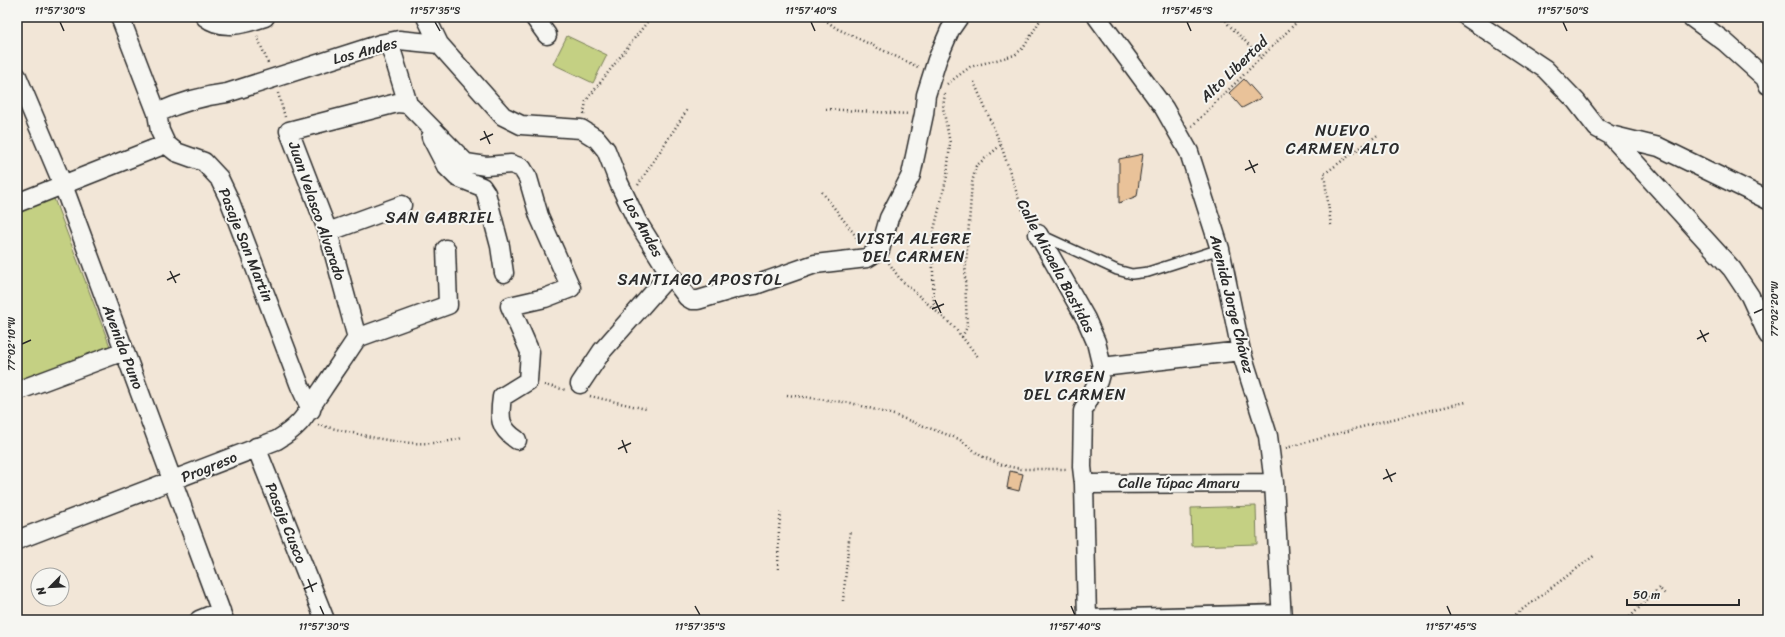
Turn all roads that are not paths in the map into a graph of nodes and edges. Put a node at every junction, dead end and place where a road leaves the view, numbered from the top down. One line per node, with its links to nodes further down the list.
1 (120, 17): 16 (street)
2 (204, 17): 3 (street)
3 (265, 17)
4 (426, 17): 12 (street)
5 (534, 17): 10 (street)
6 (959, 17): 28 (street, Los Andes)
7 (1097, 17): 26 (street, Avenida Jorge Chávez)
8 (1467, 17): 17 (street)
9 (1691, 17): 14 (street)
10 (547, 34)
11 (389, 42): 12 (street, Los Andes); 15 (street); 16 (street, Los Andes)
12 (439, 44): 28 (street, Los Andes)
13 (17, 76): 19 (street, Avenida Puno)
14 (1768, 85)
15 (414, 110): 23 (street, Juan Velasco Alvarado); 27 (street); 37 (street)
16 (157, 113): 18 (street)
17 (1610, 135): 20 (street); 29 (street)
18 (166, 144): 19 (street); 36 (street, Pasaje San Martin)
19 (62, 185): 21 (street); 31 (street, Avenida Puno)
20 (1768, 200)
21 (17, 203)
22 (402, 205): 23 (street)
23 (328, 232): 30 (street, Juan Velasco Alvarado)
24 (1038, 234): 26 (lane); 33 (street, Calle Micaela Bastidas)
25 (446, 249): 30 (street)
26 (1220, 249): 32 (street, Avenida Jorge Chávez)
27 (504, 273)
28 (670, 274): 34 (street)
29 (1768, 335)
30 (357, 338): 36 (street, Progreso)
31 (124, 351): 35 (street); 40 (street, Avenida Puno)
32 (1241, 351): 33 (street); 41 (street, Avenida Jorge Chávez)
33 (1102, 367): 39 (street)
34 (580, 384)
35 (17, 391)
36 (306, 416): 38 (street, Progreso)
37 (517, 440)
38 (256, 447): 40 (street, Progreso); 46 (street, Pasaje Cusco)
39 (1083, 476): 41 (street, Calle Túpac Amaru); 47 (street)
40 (173, 481): 42 (street, Progreso); 43 (street, Avenida Puno)
41 (1274, 483): 44 (street, Avenida Jorge Chávez)
42 (17, 540)
43 (223, 616): 45 (street)
44 (1282, 617): 47 (street)
45 (199, 620)
46 (325, 620)
47 (1087, 620)

